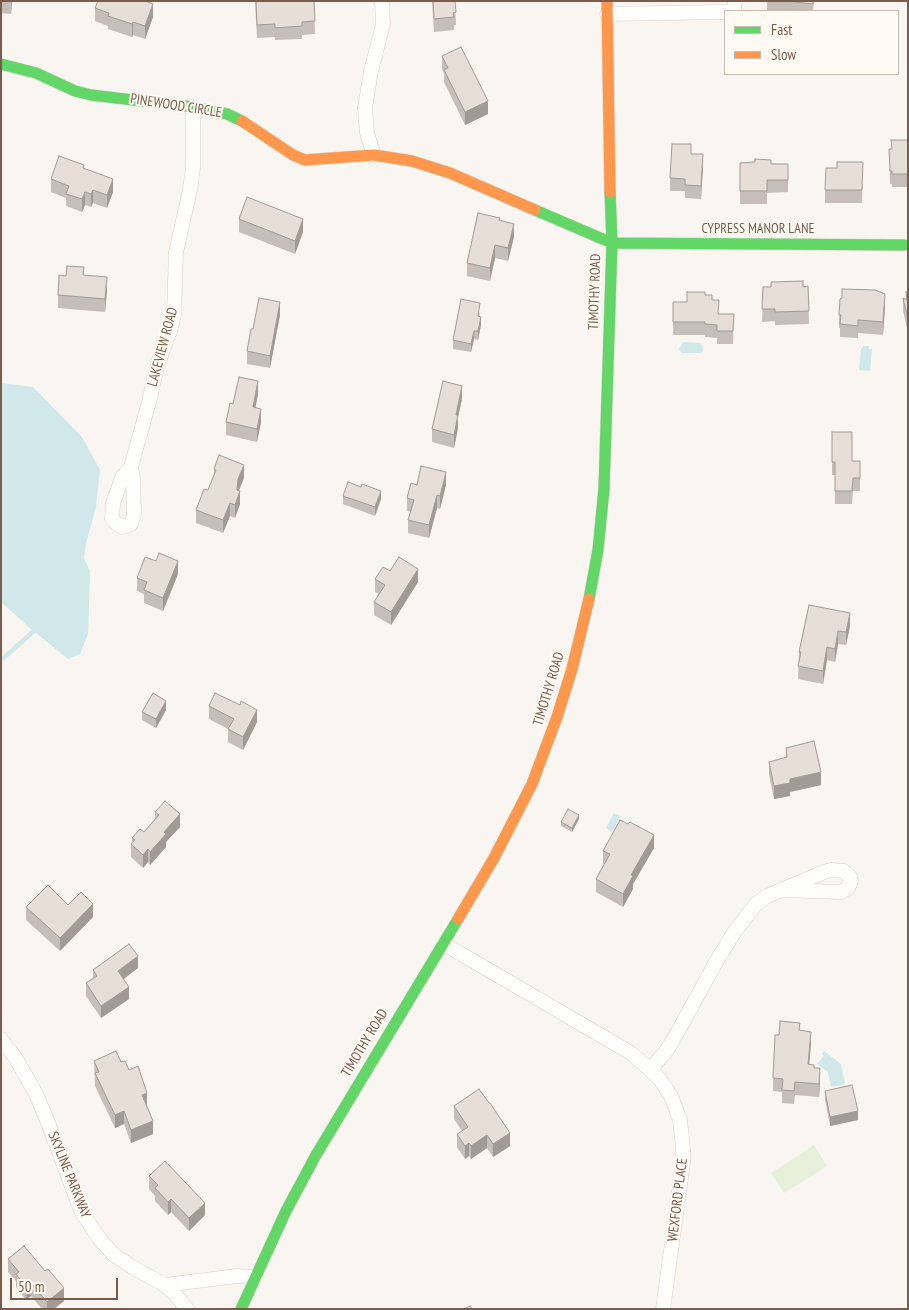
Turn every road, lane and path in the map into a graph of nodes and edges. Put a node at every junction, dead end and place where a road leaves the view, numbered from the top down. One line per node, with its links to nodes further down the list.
1 (382, 1): 6 (street)
2 (607, 8): 3 (street); 7 (main road, TIMOTHY ROAD)
3 (724, 12)
4 (1, 64): 5 (main road, PINEWOOD CIRCLE)
5 (193, 107): 6 (main road, PINEWOOD CIRCLE); 9 (street, LAKEVIEW ROAD)
6 (374, 155): 7 (main road, PINEWOOD CIRCLE)
7 (612, 243): 8 (main road, CYPRESS MANOR LANE); 11 (main road, TIMOTHY ROAD)
8 (904, 245)
9 (131, 467)
10 (782, 890): 13 (street)
11 (444, 944): 13 (street, WEXFORD PLACE); 14 (main road, TIMOTHY ROAD)
12 (1, 1039): 15 (street, SKYLINE PARKWAY)
13 (650, 1069): 18 (street, WEXFORD PLACE)
14 (255, 1277): 15 (street); 17 (main road, TIMOTHY ROAD)
15 (165, 1285): 16 (street, SKYLINE PARKWAY)
16 (187, 1309)
17 (241, 1309)
18 (663, 1309)

